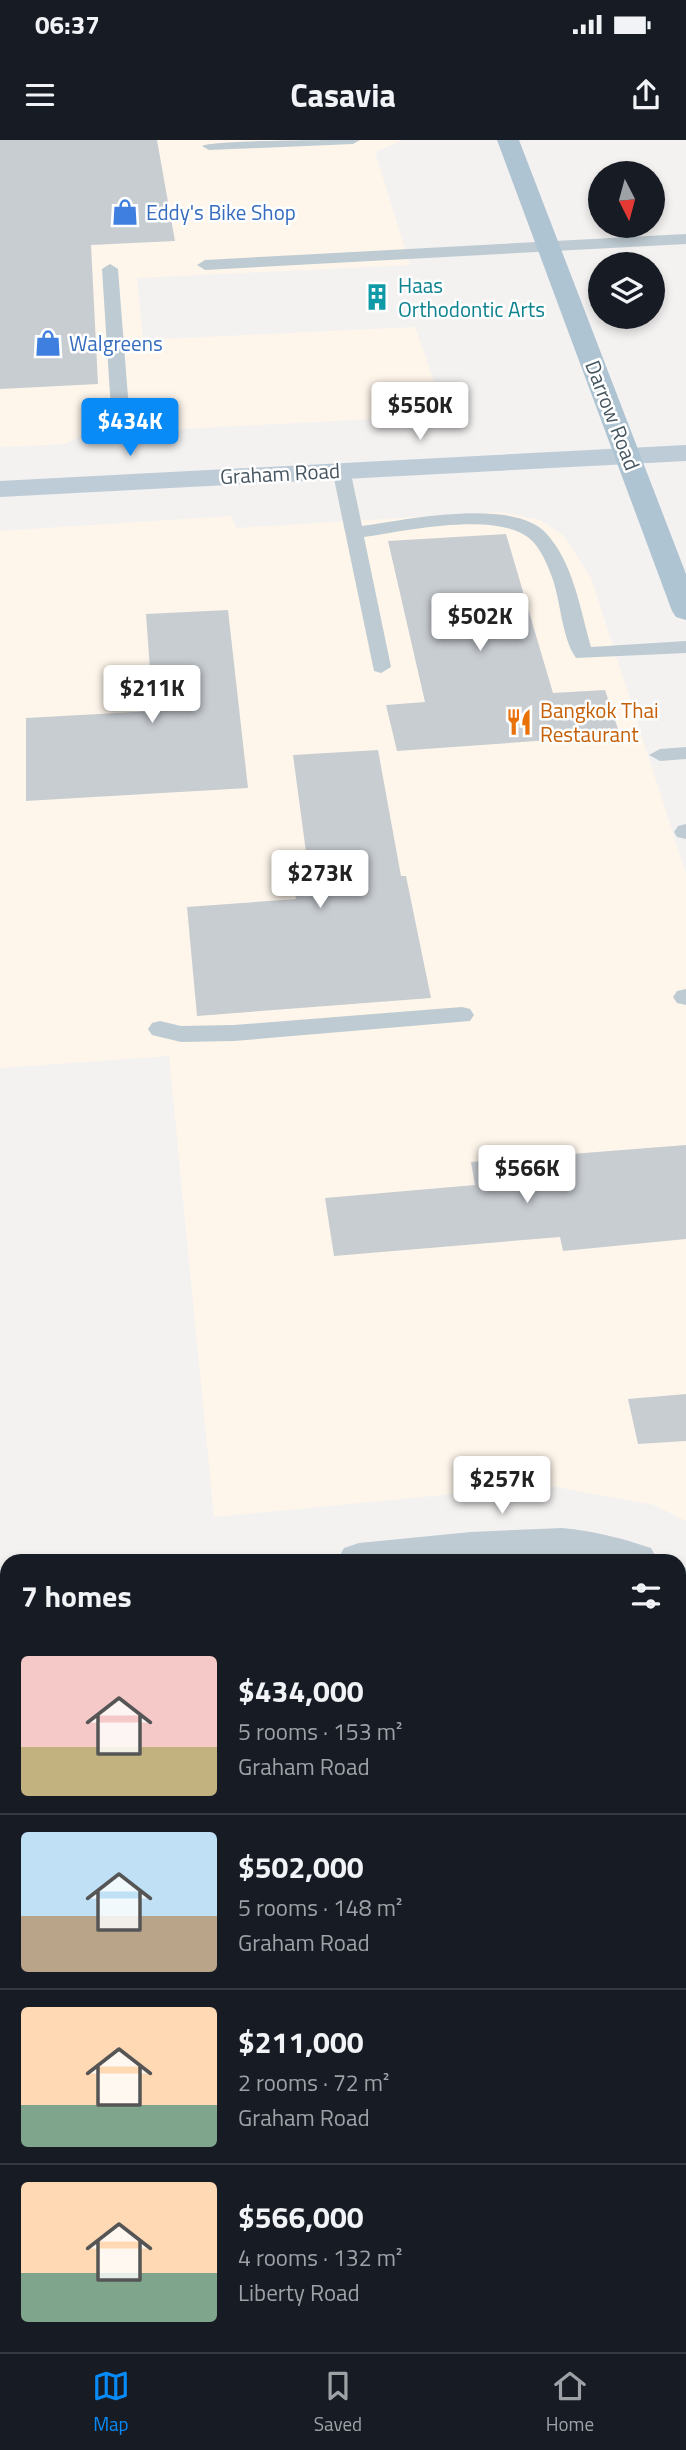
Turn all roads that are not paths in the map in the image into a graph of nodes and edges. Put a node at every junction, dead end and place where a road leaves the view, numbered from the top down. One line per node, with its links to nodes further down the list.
1 (353, 140): 3 (lane)
2 (508, 140): 5 (main road, Darrow Road)
3 (209, 146)
4 (686, 239): 5 (lane)
5 (550, 249): 6 (lane); 10 (main road, Darrow Road)
6 (205, 265)
7 (110, 270): 8 (lane)
8 (120, 410)
9 (686, 453): 10 (main road, Graham Road)
10 (628, 456): 11 (main road, Graham Road); 14 (main road, Darrow Road)
11 (341, 469): 12 (main road, Graham Road); 13 (lane)
12 (0, 489)
13 (354, 533): 15 (lane); 16 (lane)
14 (686, 611)
15 (686, 647)
16 (381, 667)
17 (686, 753): 18 (lane)
18 (660, 755)
19 (461, 1015): 20 (lane)
20 (160, 1029)
21 (430, 1554): 22 (street)
22 (615, 1554)

